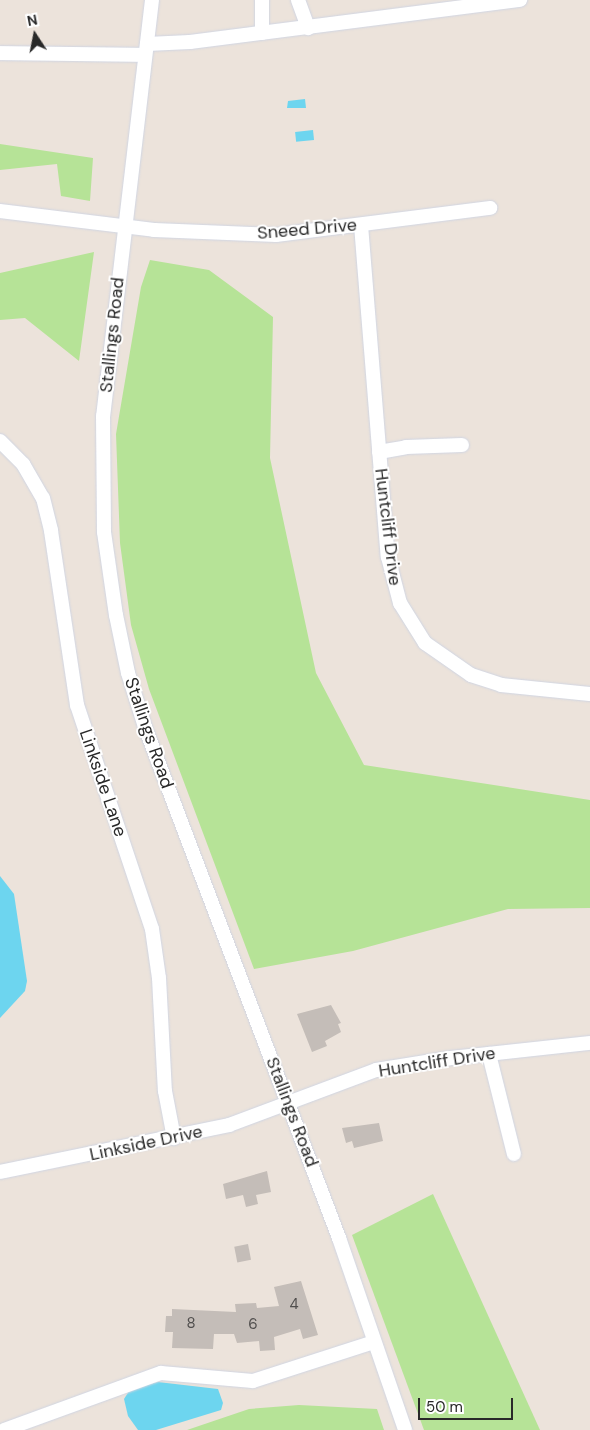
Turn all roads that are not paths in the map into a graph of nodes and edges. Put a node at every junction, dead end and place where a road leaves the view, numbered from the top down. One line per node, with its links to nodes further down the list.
1 (152, 0): 7 (street, Stallings Road)
2 (262, 0): 6 (street)
3 (298, 0): 5 (street)
4 (520, 0): 5 (street)
5 (308, 28): 6 (street)
6 (262, 33): 7 (street)
7 (146, 50): 8 (street); 12 (street, Stallings Road)
8 (0, 53)
9 (490, 208): 11 (street, Sneed Drive)
10 (0, 211): 12 (street, Sneed Drive)
11 (361, 225): 12 (street, Sneed Drive); 15 (street, Huntcliff Drive)
12 (124, 226): 19 (street, Stallings Road)
13 (0, 441): 20 (street, Linkside Lane)
14 (462, 445): 15 (street)
15 (379, 452): 16 (street, Huntcliff Drive)
16 (590, 694)
17 (590, 1043): 18 (street, Huntcliff Drive)
18 (489, 1054): 19 (street, Huntcliff Drive); 21 (street)
19 (288, 1102): 20 (street, Linkside Drive); 23 (street, Stallings Road)
20 (174, 1138): 22 (street, Linkside Drive)
21 (514, 1154)
22 (0, 1172)
23 (374, 1342): 24 (street); 25 (street, Stallings Road)
24 (4, 1430)
25 (405, 1430)

